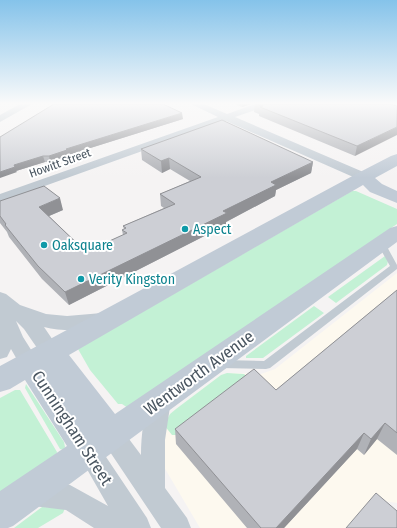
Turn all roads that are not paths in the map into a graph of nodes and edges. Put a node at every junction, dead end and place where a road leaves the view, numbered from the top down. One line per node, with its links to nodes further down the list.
1 (194, 129): 6 (street, Howitt Street)
2 (253, 129): 4 (street)
3 (397, 159): 4 (main road)
4 (364, 177): 5 (main road); 7 (main road); 10 (main road)
5 (397, 185)
6 (0, 198)
7 (397, 198)
8 (389, 238): 13 (main road, Wentworth Avenue); 13 (lane)
9 (5, 310): 10 (street); 11 (street); 12 (street, Cunningham Street)
10 (110, 319): 12 (main road)
11 (0, 350)
12 (40, 358): 14 (main road); 16 (main road, Cunningham Street)
13 (210, 364): 15 (main road, Wentworth Avenue)
14 (0, 380)
15 (160, 400): 16 (main road, Wentworth Avenue); 18 (street)
16 (100, 442): 17 (main road, Wentworth Avenue); 18 (street, Cunningham Street); 21 (street, Cunningham Street)
17 (28, 492): 19 (main road, Wentworth Avenue); 20 (street)
18 (152, 492): 22 (street, Cunningham Street)
19 (0, 513)
20 (116, 528)
21 (137, 528)
22 (177, 528)

